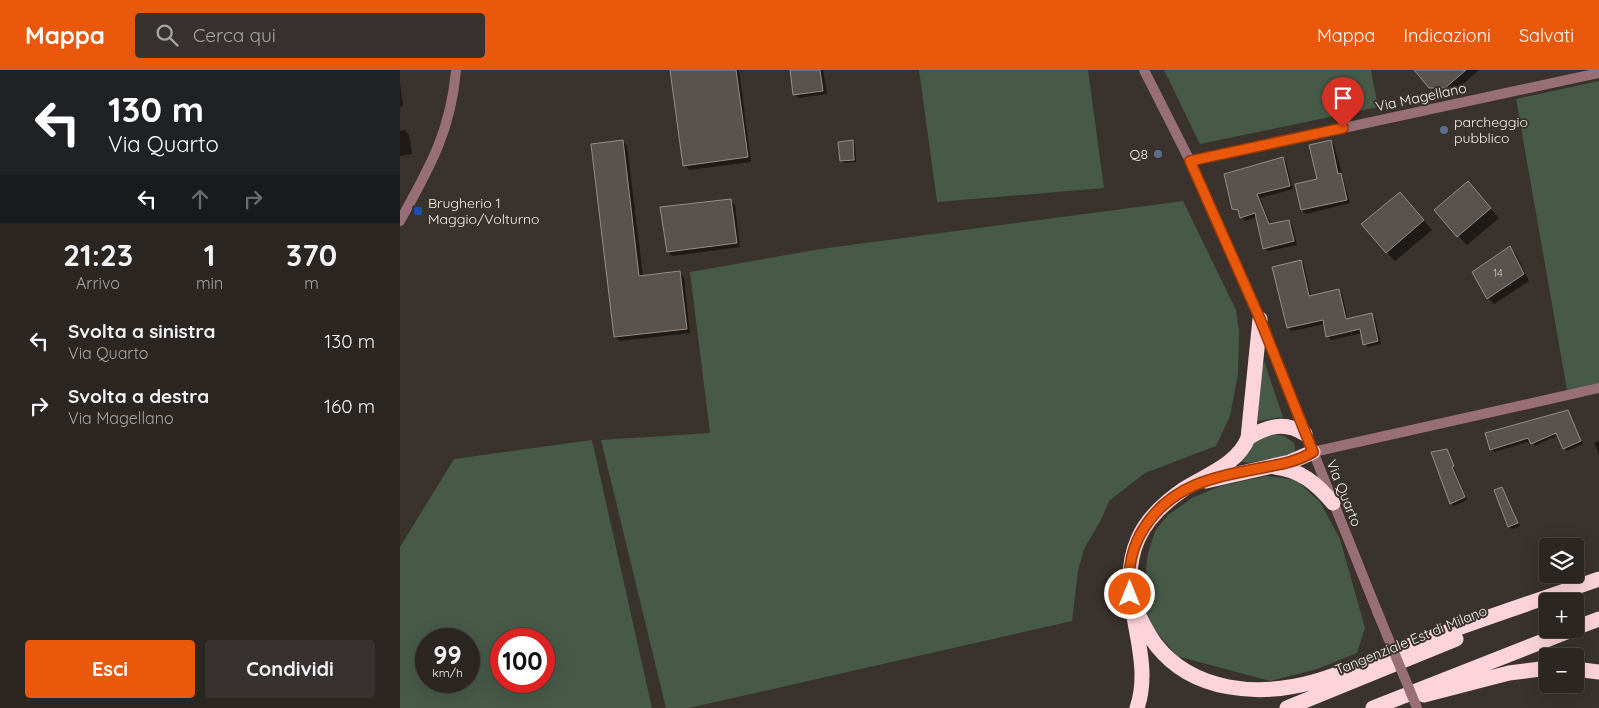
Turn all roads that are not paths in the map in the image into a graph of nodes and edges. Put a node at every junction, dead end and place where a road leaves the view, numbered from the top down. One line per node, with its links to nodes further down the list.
1 (456, 70): 5 (street)
2 (1144, 70): 4 (street, Via Quarto)
3 (1599, 73): 4 (street, Via Magellano)
4 (1190, 161): 6 (street, Via Quarto)
5 (400, 221)
6 (1260, 319): 8 (street, Via Quarto); 9 (highway)
7 (1599, 388): 10 (street)
8 (1305, 434): 9 (highway); 10 (street, Via Quarto)
9 (1248, 438): 12 (highway)
10 (1313, 452): 11 (highway); 13 (street, Via Quarto)
11 (1269, 466): 12 (highway); 13 (highway)
12 (1193, 484): 16 (highway)
13 (1333, 503): 27 (street, Via Quarto, bridge)
14 (1599, 580): 15 (highway, Tangenziale Est di Milano); 16 (highway)
15 (1569, 593)
16 (1130, 594): 25 (highway)
17 (1539, 606): 26 (highway, Tangenziale Est di Milano)
18 (1599, 619): 19 (highway)
19 (1584, 624)
20 (1549, 638): 24 (highway)
21 (1539, 669): 24 (highway)
22 (1584, 670): 23 (highway)
23 (1599, 672)
24 (1379, 705)
25 (1137, 708)
26 (1287, 708)
27 (1417, 708)

